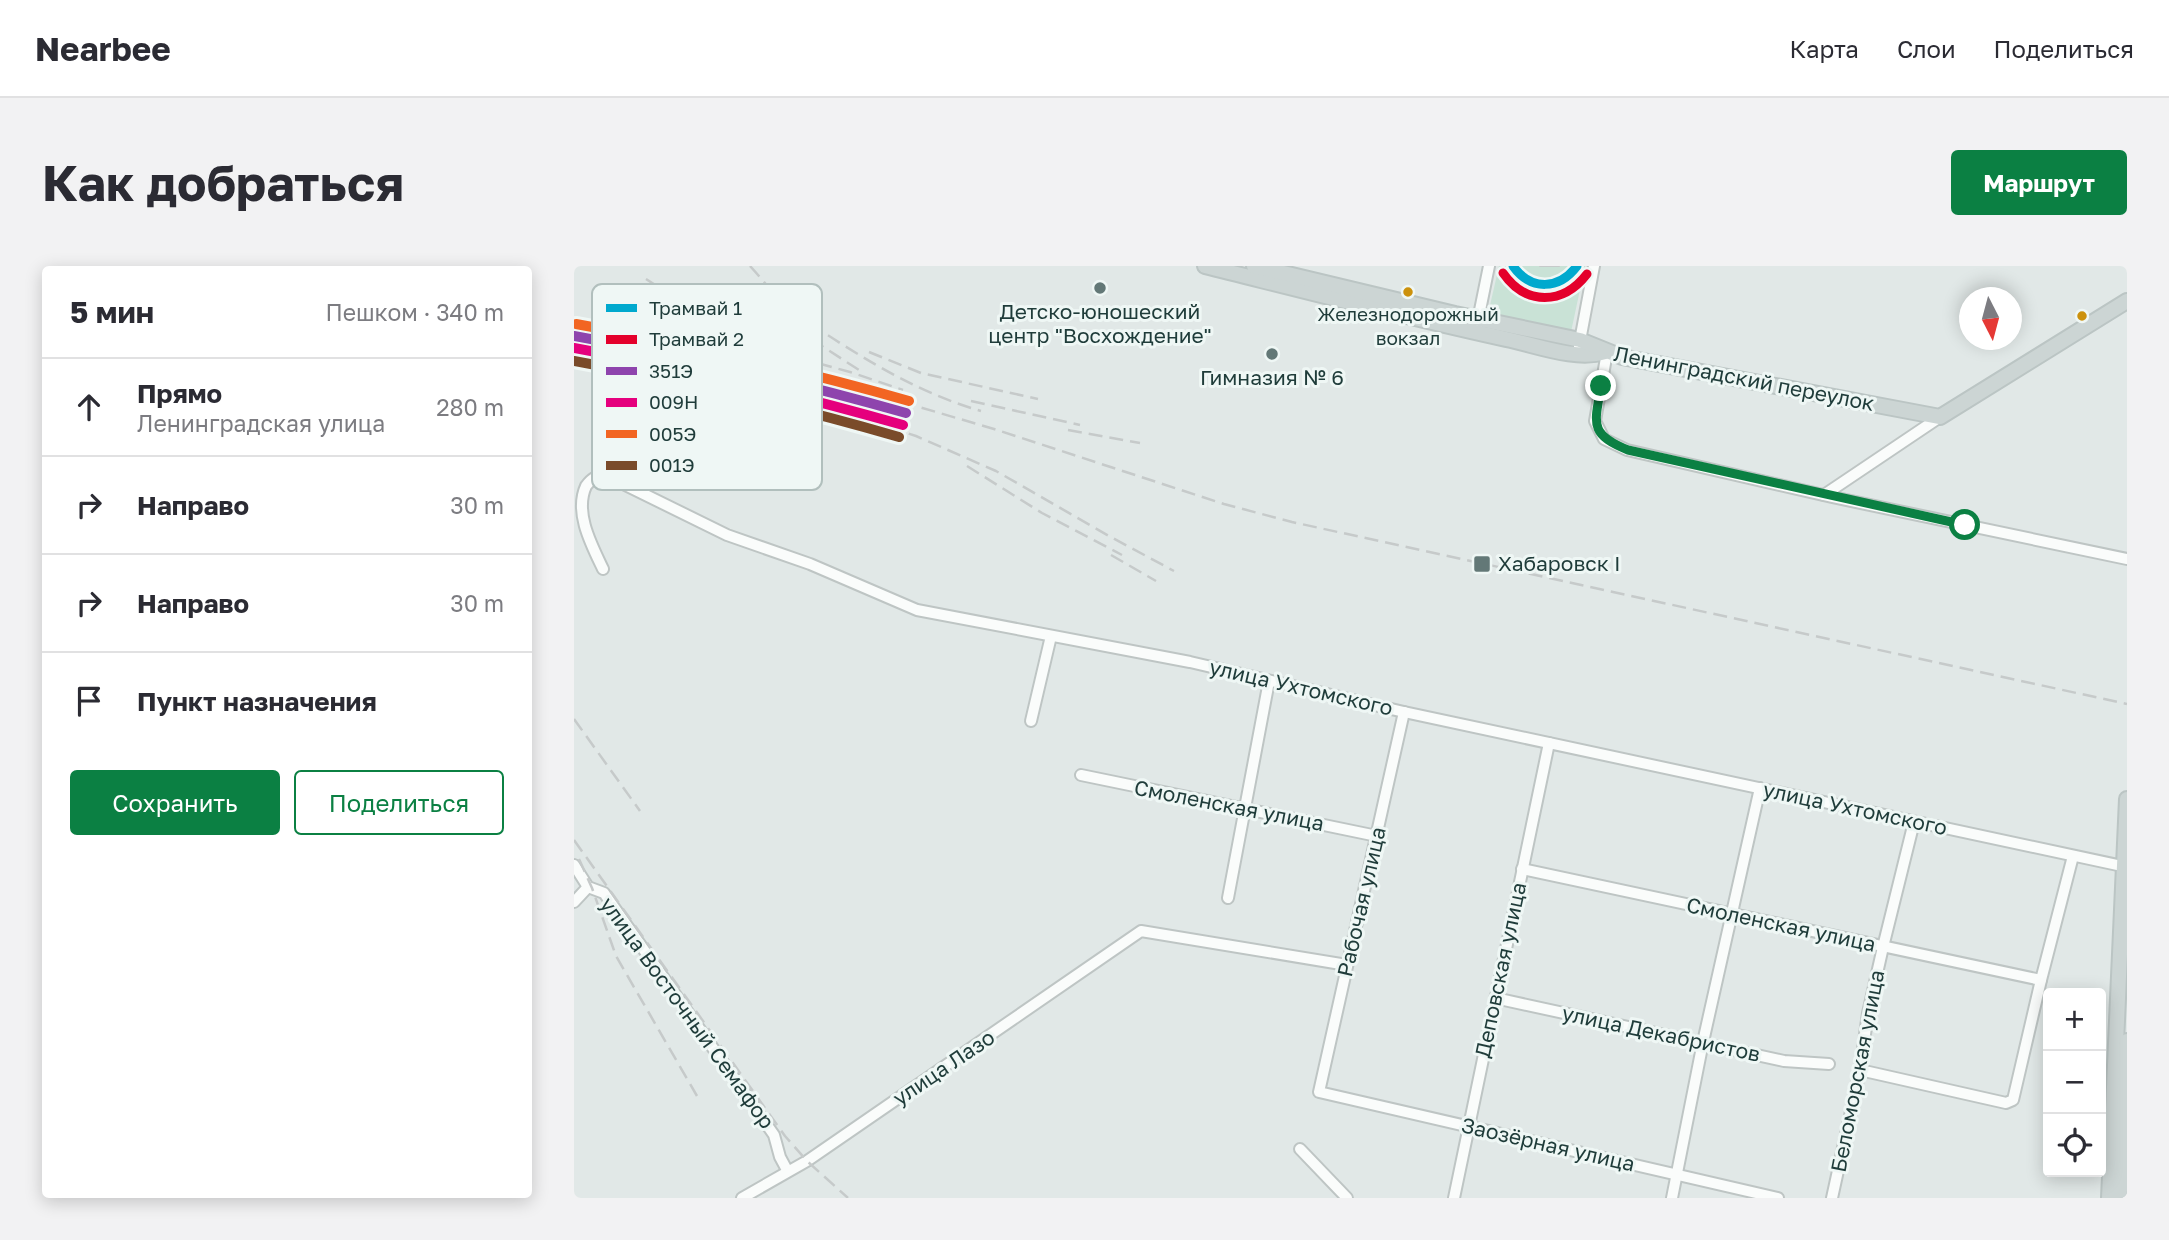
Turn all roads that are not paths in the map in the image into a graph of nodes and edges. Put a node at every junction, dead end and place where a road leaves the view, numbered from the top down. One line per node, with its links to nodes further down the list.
1 (1205, 266): 6 (main road)
2 (1254, 266): 6 (main road, Ленинградский переулок)
3 (1489, 266): 6 (street)
4 (1594, 266): 7 (street)
5 (2127, 301): 9 (main road)
6 (1477, 325): 7 (main road, Ленинградский переулок)
7 (1578, 347): 8 (main road, Ленинградский переулок)
8 (1607, 352): 9 (main road, Ленинградский переулок); 12 (street)
9 (1940, 417): 12 (street)
10 (592, 479): 14 (street, улица Ухтомского)
11 (636, 490): 15 (street, улица Ухтомского)
12 (1824, 495): 13 (street)
13 (2127, 559)
14 (603, 569)
15 (1051, 636): 16 (street, улица Ухтомского); 18 (street)
16 (1269, 681): 17 (street, улица Ухтомского); 23 (street)
17 (1404, 712): 19 (street, улица Ухтомского); 25 (street, Рабочая улица)
18 (1031, 721)
19 (1549, 743): 21 (street, улица Ухтомского); 29 (street, Деповская улица)
20 (1081, 775): 23 (street, Смоленская улица)
21 (1760, 789): 24 (street, улица Ухтомского); 33 (street)
22 (2127, 799): 28 (main road)
23 (1245, 808): 25 (street, Смоленская улица); 31 (street)
24 (1914, 822): 26 (street, улица Ухтомского); 34 (street, Беломорская улица)
25 (1377, 836): 35 (street, Рабочая улица)
26 (2073, 856): 28 (street, улица Ухтомского); 36 (street)
27 (574, 865): 30 (street, улица Восточный Семафор)
28 (2125, 867): 37 (main road)
29 (1522, 869): 33 (street, Смоленская улица); 38 (street, Деповская улица)
30 (588, 887): 32 (street); 46 (street, улица Восточный Семафор)
31 (1228, 898)
32 (574, 902)
33 (1732, 915): 34 (street, Смоленская улица); 40 (street)
34 (1883, 947): 36 (street, Смоленская улица); 42 (street, Беломорская улица)
35 (1348, 965): 43 (street, Рабочая улица); 46 (street, улица Лазо)
36 (2040, 980): 42 (street)
37 (2123, 980): 54 (main road)
38 (1495, 998): 40 (street, улица Декабристов); 44 (street, Деповская улица)
39 (2127, 1041): 55 (main road)
40 (1703, 1042): 41 (street, улица Декабристов); 47 (street)
41 (1829, 1064)
42 (1860, 1070): 53 (street, Беломорская улица)
43 (1319, 1092): 44 (street, Заозёрная улица)
44 (1467, 1126): 47 (street, Заозёрная улица); 50 (street, Деповская улица)
45 (1300, 1149): 49 (street)
46 (787, 1170): 48 (street, улица Лазо)
47 (1677, 1174): 51 (street); 52 (street, Заозёрная улица)
48 (742, 1198)
49 (1347, 1198)
50 (1454, 1198)
51 (1672, 1198)
52 (1777, 1198)
53 (1832, 1198)
54 (2109, 1198)
55 (2120, 1198)

